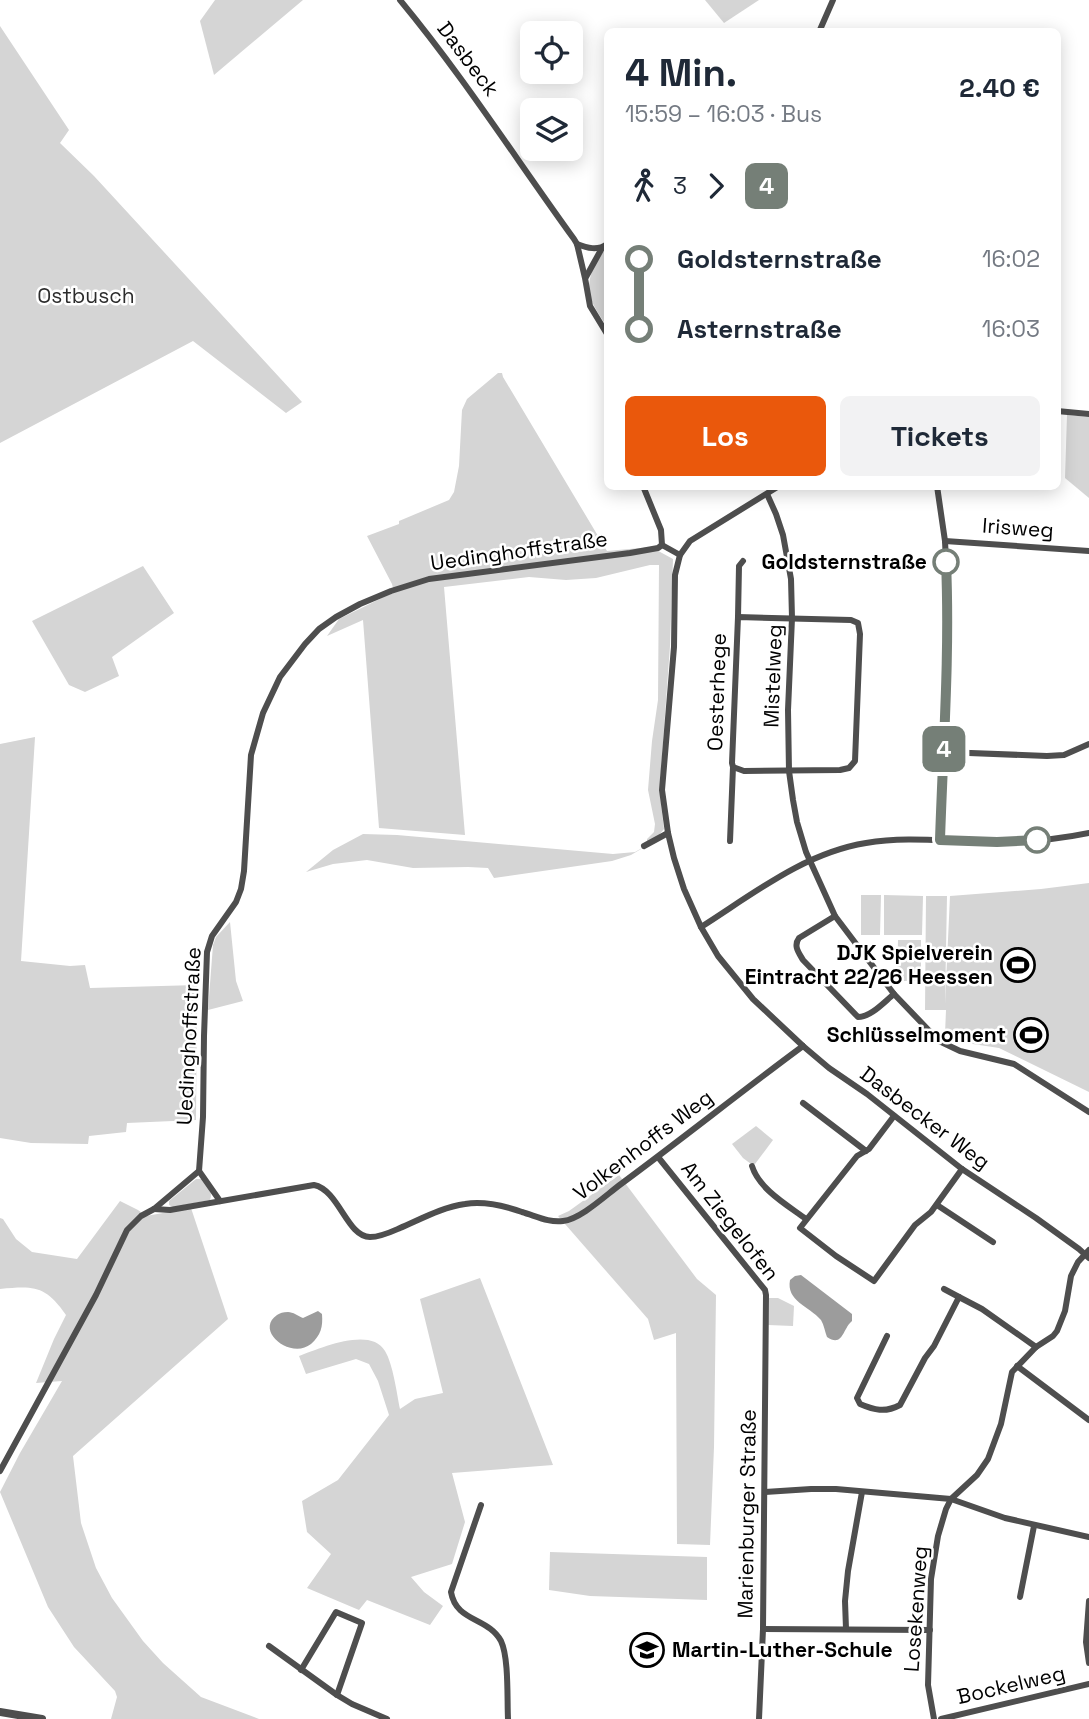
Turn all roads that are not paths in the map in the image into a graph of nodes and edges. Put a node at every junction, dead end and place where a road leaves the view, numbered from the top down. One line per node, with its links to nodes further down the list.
1 (400, 0): 4 (street, Dasbeck)
2 (834, 0): 3 (street)
3 (821, 28)
4 (577, 244): 5 (street); 7 (street, Dasbeck)
5 (604, 246)
6 (604, 248): 7 (street)
7 (585, 278): 8 (street, Dasbeck)
8 (604, 329)
9 (1061, 411): 10 (street)
10 (1089, 414)
11 (645, 490): 16 (street)
12 (773, 490): 14 (street)
13 (938, 490): 15 (street)
14 (767, 494): 18 (street); 21 (street, Mistelweg)
15 (945, 541): 17 (street, Irisweg); 23 (street)
16 (662, 545): 18 (street); 43 (street, Uedinghoffstraße)
17 (1089, 551)
18 (680, 555): 26 (street, Dasbecker Weg)
19 (743, 561): 20 (street, Oesterhege)
20 (738, 617): 21 (street, Oesterhege); 24 (street, Oesterhege)
21 (792, 618): 25 (street, Mistelweg); 25 (street, Oesterhege)
22 (1089, 744): 23 (street)
23 (944, 752): 28 (street)
24 (733, 767): 25 (street, Oesterhege); 29 (street, Oesterhege)
25 (789, 771): 31 (street, Mistelweg)
26 (668, 833): 30 (street); 33 (street, Dasbecker Weg)
27 (1089, 833): 28 (street)
28 (940, 840): 31 (street)
29 (730, 841)
30 (643, 846)
31 (809, 861): 32 (street, Mistelweg); 33 (street)
32 (835, 916): 34 (street, Mistelweg); 34 (street)
33 (701, 927): 35 (street, Dasbecker Weg)
34 (894, 994): 37 (street, Mistelweg)
35 (803, 1046): 38 (street, Dasbecker Weg); 40 (street, Volkenhoffs Weg)
36 (803, 1103): 39 (street)
37 (1089, 1112)
38 (894, 1116): 39 (street); 42 (street, Dasbecker Weg)
39 (866, 1151): 47 (street)
40 (658, 1157): 44 (street, Volkenhoffs Weg); 52 (street, Am Ziegelofen)
41 (752, 1166): 47 (street)
42 (962, 1169): 45 (street); 49 (street, Dasbecker Weg)
43 (199, 1171): 44 (street); 46 (street)
44 (220, 1201): 46 (street)
45 (937, 1205): 47 (street); 48 (street)
46 (154, 1209): 57 (street)
47 (806, 1219)
48 (993, 1242)
49 (1088, 1254): 54 (street, Losekenweg)
50 (944, 1289): 51 (street)
51 (959, 1297): 53 (street); 54 (street)
52 (767, 1309): 58 (street, Marienburger Straße)
53 (887, 1336)
54 (1036, 1348): 55 (street, Losekenweg)
55 (1017, 1366): 56 (street); 60 (street, Losekenweg)
56 (1089, 1420)
57 (0, 1471)
58 (765, 1492): 59 (street); 66 (street, Marienburger Straße)
59 (862, 1492): 60 (street); 67 (street)
60 (951, 1499): 62 (street); 68 (street, Losekenweg)
61 (481, 1505): 77 (street)
62 (1034, 1525): 63 (street); 64 (street)
63 (1089, 1537)
64 (1020, 1597)
65 (1089, 1601): 70 (street)
66 (763, 1629): 67 (street); 78 (street, Marienburger Straße)
67 (846, 1629): 68 (street)
68 (930, 1630): 79 (street, Losekenweg)
69 (269, 1646): 71 (street)
70 (1089, 1663)
71 (301, 1670): 73 (street); 73 (street)
72 (1089, 1685): 80 (street, Bockelweg)
73 (337, 1695): 76 (street)
74 (0, 1712): 75 (street)
75 (42, 1719)
76 (387, 1719)
77 (508, 1719)
78 (759, 1719)
79 (934, 1719)
80 (941, 1719)

